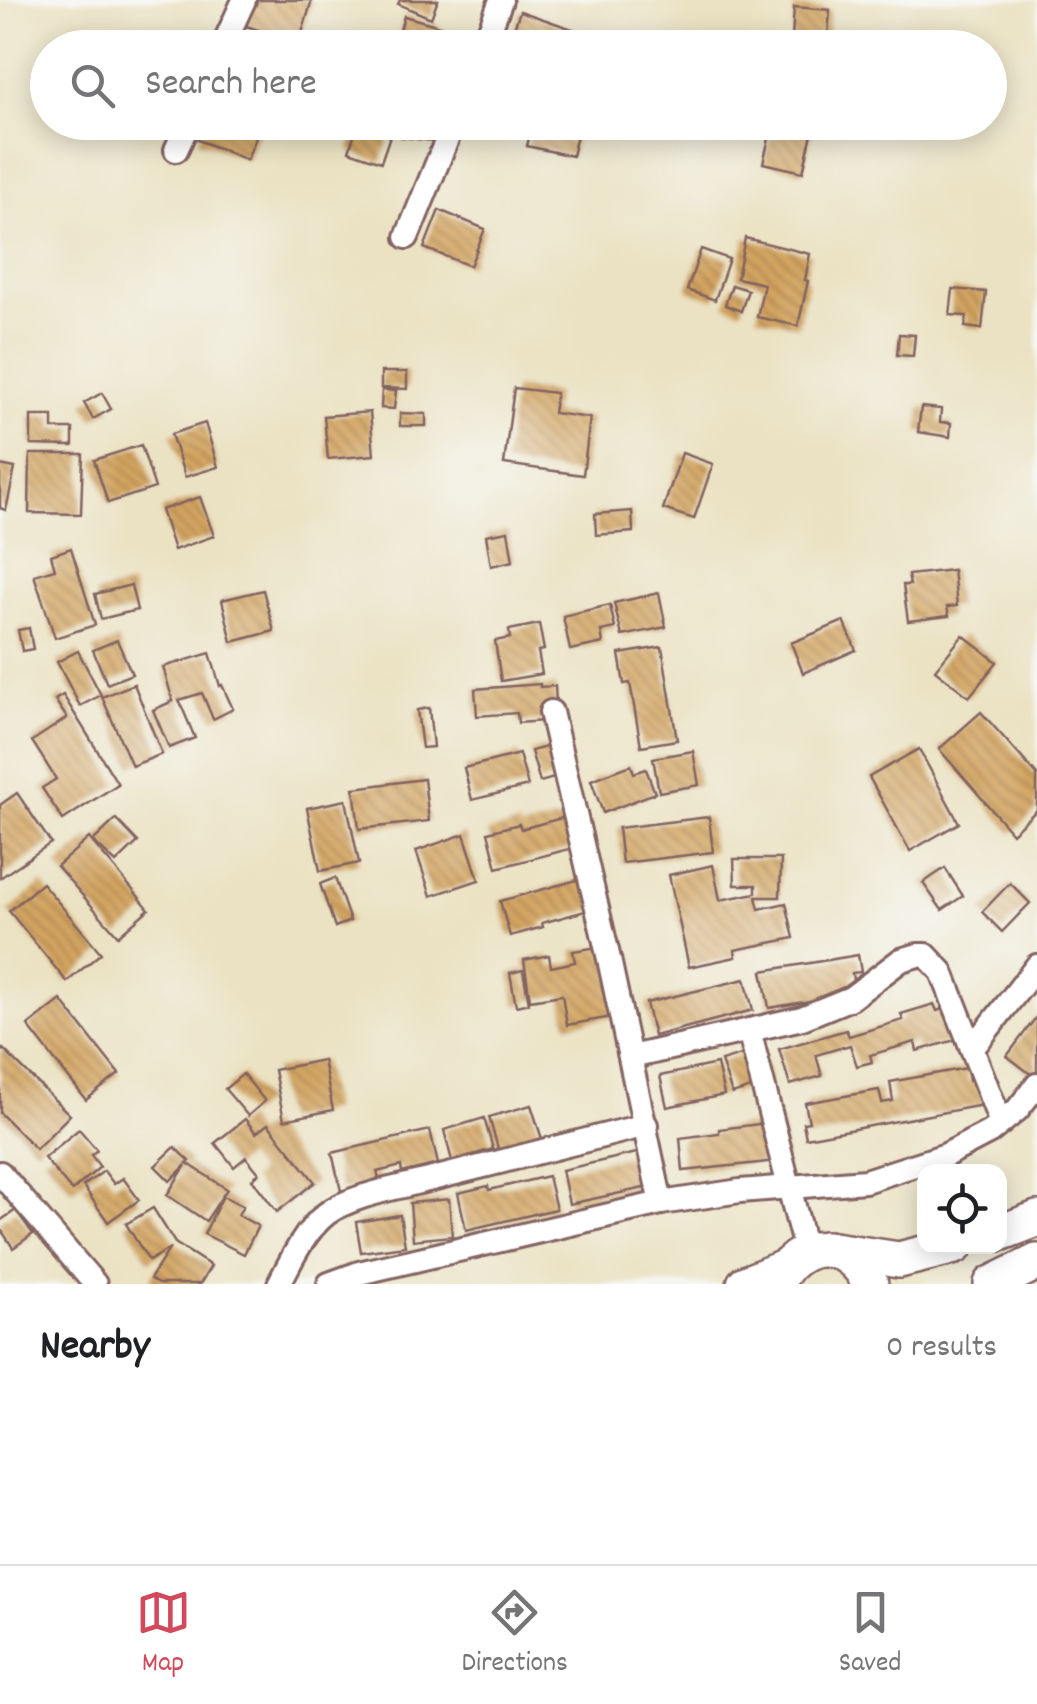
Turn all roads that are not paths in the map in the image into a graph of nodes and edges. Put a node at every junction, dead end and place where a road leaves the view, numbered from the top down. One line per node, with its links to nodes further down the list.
1 (244, 0): 3 (street)
2 (501, 0): 4 (street)
3 (230, 30)
4 (490, 30)
5 (180, 140): 7 (street)
6 (447, 140): 8 (street)
7 (176, 150)
8 (407, 237)
9 (551, 712): 13 (street)
10 (1037, 966): 12 (street)
11 (749, 1030): 12 (street); 13 (street); 18 (street)
12 (973, 1048): 15 (street)
13 (631, 1058): 16 (street)
14 (1037, 1085): 15 (street)
15 (1001, 1123): 18 (street)
16 (646, 1125): 19 (street); 26 (street)
17 (0, 1172): 25 (street)
18 (791, 1186): 19 (street); 24 (street)
19 (661, 1203): 27 (street)
20 (1037, 1218): 21 (highway)
21 (1007, 1230)
22 (923, 1254): 24 (highway)
23 (1037, 1262): 30 (highway)
24 (798, 1263): 28 (highway); 29 (highway)
25 (95, 1284)
26 (279, 1284)
27 (329, 1284)
28 (745, 1284)
29 (870, 1284)
30 (992, 1284)

